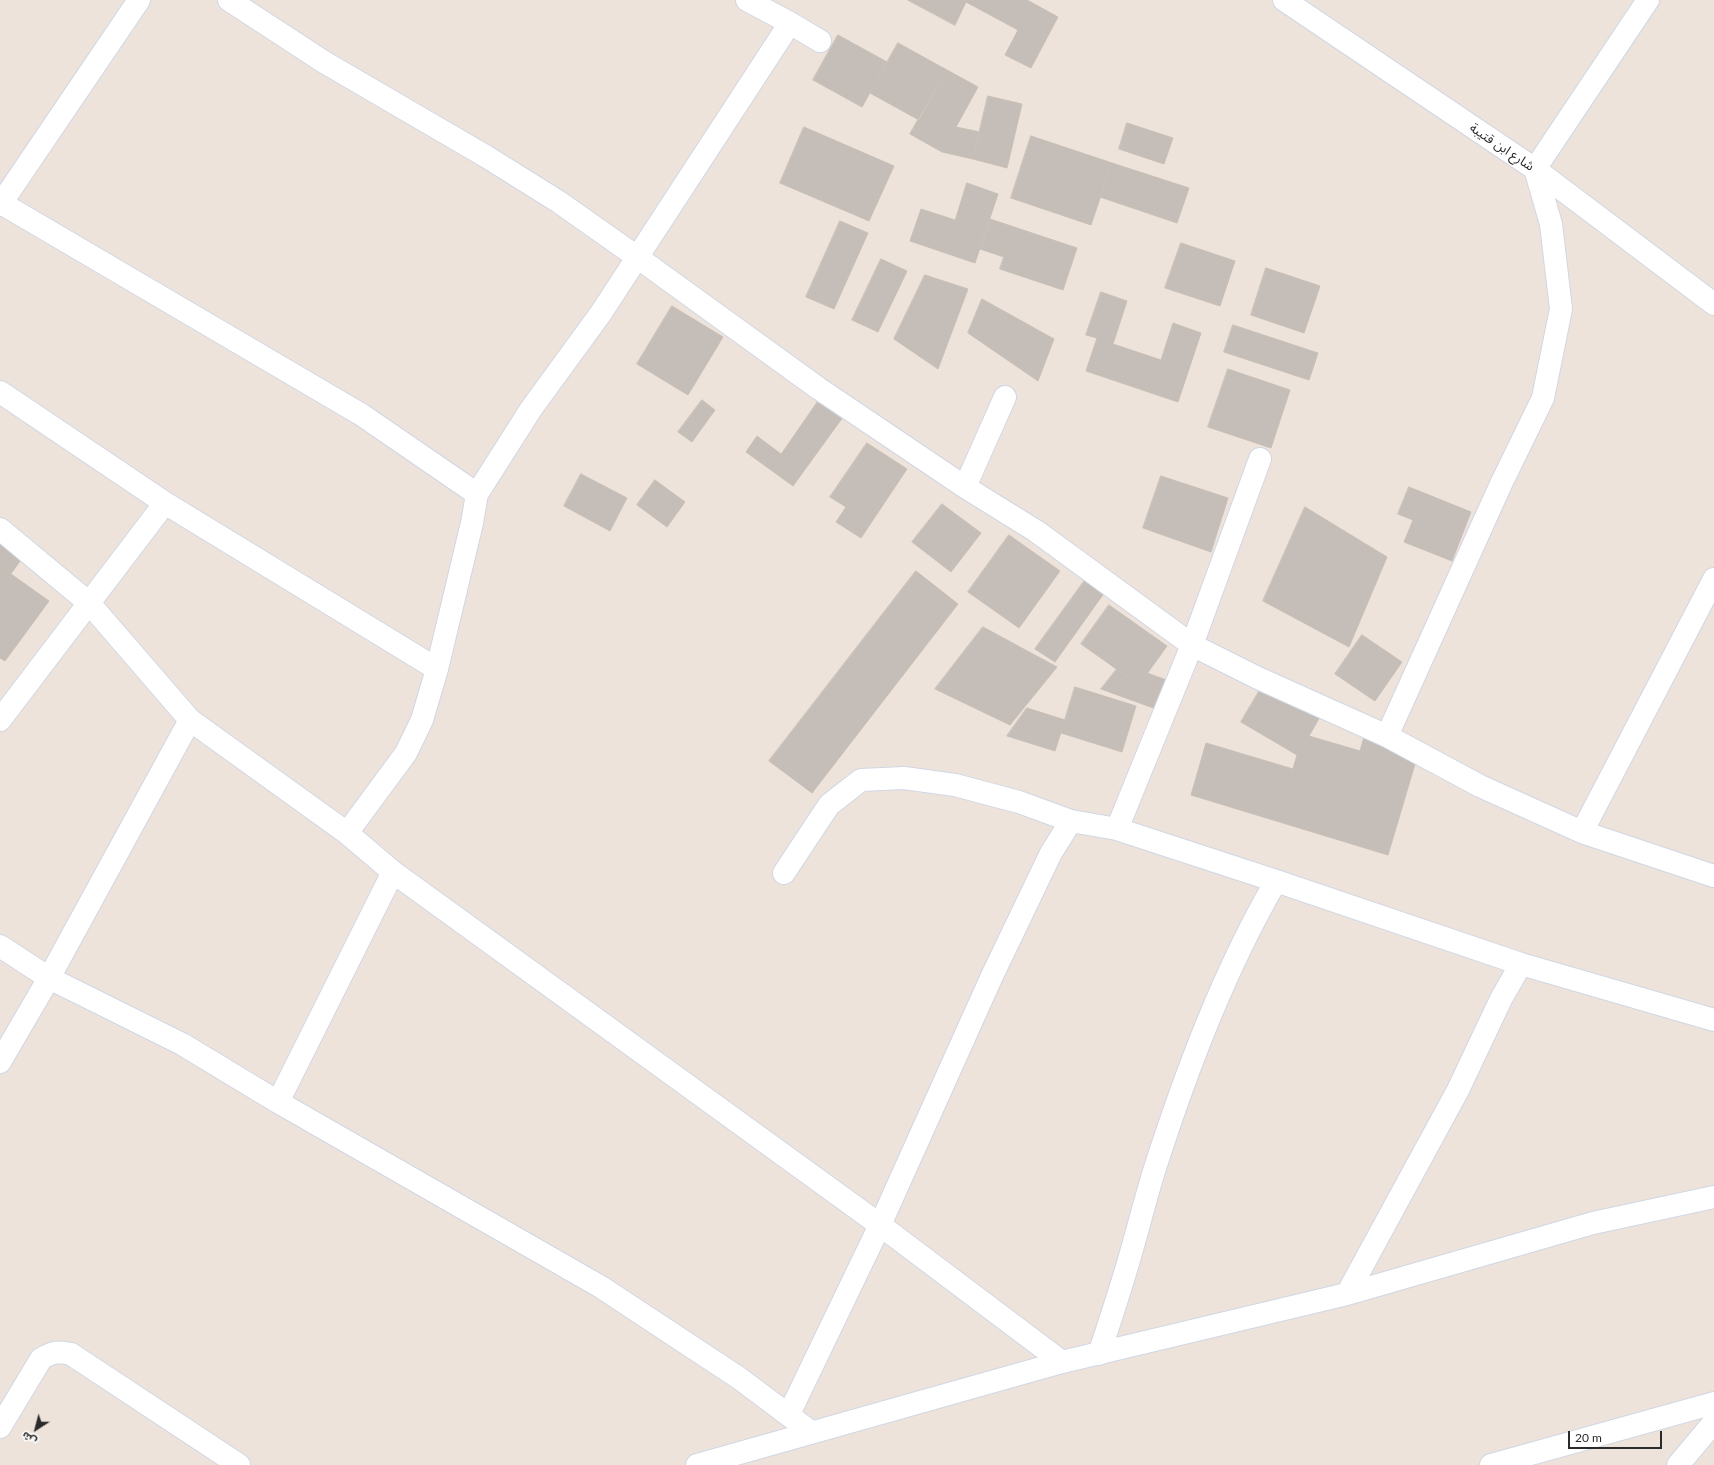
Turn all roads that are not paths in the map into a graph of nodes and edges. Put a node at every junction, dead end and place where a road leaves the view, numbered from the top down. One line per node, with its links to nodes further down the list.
1 (139, 0): 9 (street)
2 (229, 0): 10 (street)
3 (747, 0): 6 (street)
4 (1284, 0): 8 (street, شارع ابن قتيبة)
5 (1648, 0): 8 (street)
6 (790, 23): 7 (street); 10 (street)
7 (820, 41)
8 (1535, 169): 11 (street, شارع ابن قتيبة); 25 (street)
9 (1, 204): 16 (street)
10 (637, 257): 15 (street); 16 (street)
11 (1714, 304)
12 (0, 392): 17 (street)
13 (1005, 397): 15 (street)
14 (1260, 459): 21 (street)
15 (965, 487): 21 (street)
16 (477, 494): 22 (street)
17 (165, 503): 20 (street); 22 (street)
18 (0, 529): 20 (street)
19 (1714, 579): 28 (street)
20 (90, 603): 23 (street); 24 (street)
21 (1192, 645): 25 (street); 27 (street)
22 (437, 669): 29 (street)
23 (2, 714)
24 (190, 720): 29 (street); 36 (street)
25 (1387, 736): 28 (street)
26 (1071, 821): 27 (street); 31 (street); 41 (street)
27 (1117, 828): 33 (street)
28 (1582, 832): 32 (street)
29 (347, 834): 30 (street)
30 (393, 872): 39 (street); 41 (street)
31 (784, 873)
32 (1714, 876)
33 (1276, 881): 35 (street); 43 (street)
34 (0, 946): 36 (street)
35 (1521, 964): 37 (street); 42 (street)
36 (49, 978): 38 (street); 39 (street)
37 (1713, 1018)
38 (0, 1062)
39 (278, 1102): 46 (street)
40 (1714, 1197): 42 (street)
41 (880, 1225): 44 (street); 46 (street)
42 (1347, 1294): 43 (street)
43 (1099, 1354): 44 (street)
44 (1062, 1362): 49 (street)
45 (1714, 1403): 52 (street)
46 (789, 1414): 49 (street)
47 (1714, 1422): 53 (street)
48 (0, 1427): 50 (street)
49 (811, 1432): 51 (street)
50 (239, 1465)
51 (697, 1465)
52 (1492, 1465)
53 (1678, 1465)

